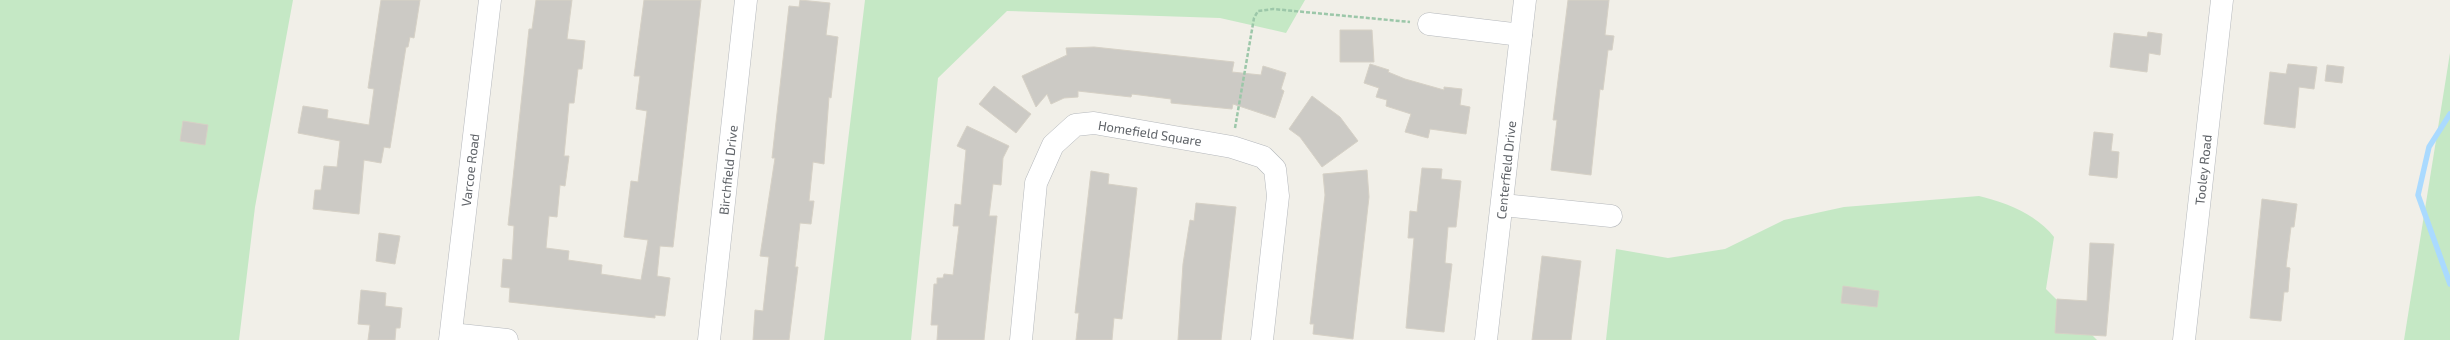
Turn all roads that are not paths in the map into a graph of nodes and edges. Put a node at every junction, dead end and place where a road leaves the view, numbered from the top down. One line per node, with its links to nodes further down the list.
1 (490, 0): 9 (street, Varcoe Road)
2 (746, 0): 11 (street, Birchfield Drive)
3 (1524, 0): 6 (street, Centerfield Drive)
4 (2222, 0): 15 (street, Tooley Road)
5 (1428, 24): 6 (street)
6 (1521, 35): 7 (street, Centerfield Drive)
7 (1503, 205): 8 (street); 14 (street, Centerfield Drive)
8 (1611, 216)
9 (450, 337): 10 (street)
10 (507, 340)
11 (710, 340)
12 (1021, 340): 13 (street, Homefield Square)
13 (1262, 340)
14 (1486, 340)
15 (2184, 340)

